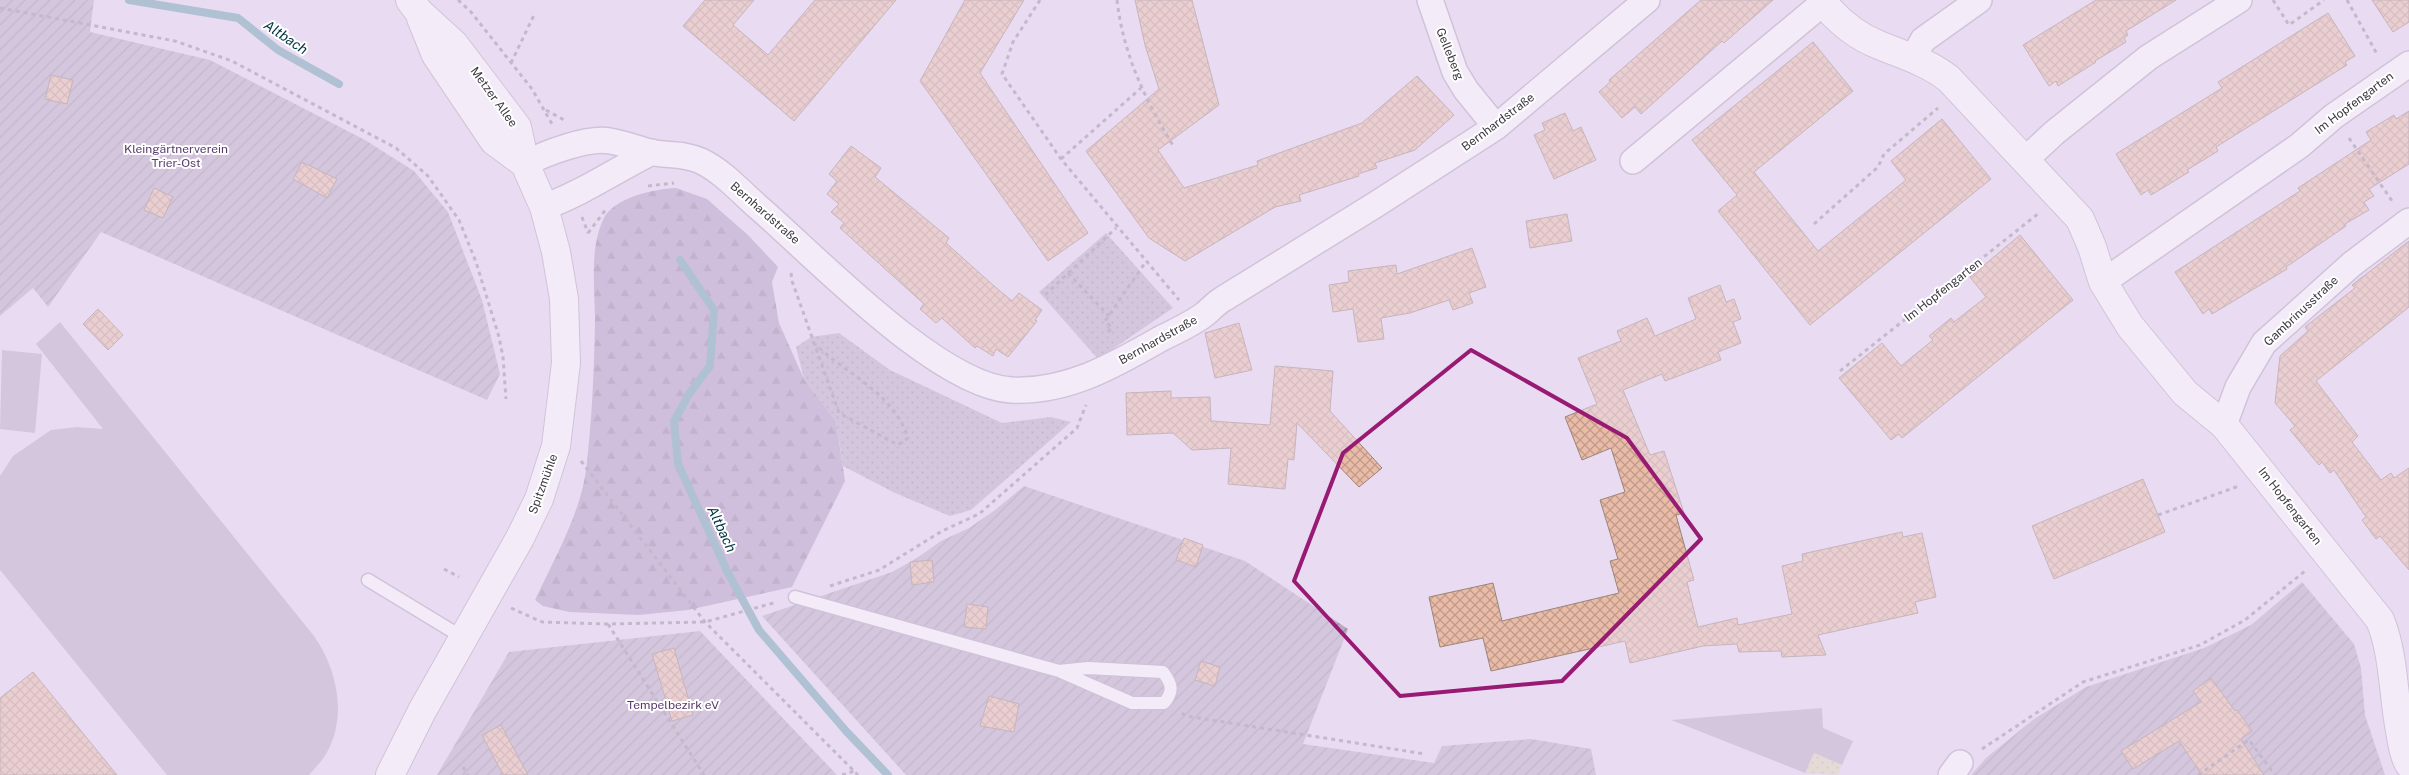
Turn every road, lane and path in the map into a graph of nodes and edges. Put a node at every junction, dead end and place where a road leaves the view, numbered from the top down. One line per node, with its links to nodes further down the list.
1 (458, 0): 16 (path)
2 (1040, 0): 25 (path)
3 (1117, 0): 18 (path)
4 (1430, 0): 22 (street, Gelleberg)
5 (1647, 0): 22 (street, Bernhardstraße)
6 (1979, 0): 15 (street)
7 (2239, 0): 26 (street)
8 (2273, 0): 9 (path)
9 (2324, 0)
10 (2347, 0): 17 (path)
11 (1822, 2): 15 (street, Im Hopfengarten); 27 (street, Im Hopfengarten)
12 (415, 6): 28 (street, Metzer Allee)
13 (0, 8): 49 (path)
14 (535, 13): 16 (path)
15 (1913, 58): 26 (street, Im Hopfengarten)
16 (510, 63): 21 (path)
17 (2399, 70): 20 (street, Im Hopfengarten)
18 (1141, 88): 23 (path); 25 (path)
19 (1940, 108): 36 (path)
20 (2334, 116): 35 (path); 41 (street, Im Hopfengarten)
21 (553, 126)
22 (1496, 127): 24 (street, Bernhardstraße)
23 (1174, 147)
24 (652, 152): 28 (street, Bernhardstraße); 32 (street)
25 (1061, 159): 37 (path)
26 (2025, 160): 41 (street, Im Hopfengarten)
27 (1633, 161)
28 (525, 164): 32 (street, Spitzmühle)
29 (677, 183): 30 (path)
30 (643, 187)
31 (612, 204): 34 (path)
32 (544, 207): 62 (street, Spitzmühle)
33 (2046, 208): 47 (path, Im Hopfengarten)
34 (580, 214)
35 (2407, 222): 50 (street, Gambrinusstraße)
36 (1814, 224)
37 (1116, 228): 38 (path); 40 (path)
38 (1146, 263): 43 (path); 44 (path)
39 (790, 266): 46 (path)
40 (1068, 273): 42 (path); 44 (path)
41 (2103, 282): 50 (street, Im Hopfengarten)
42 (1044, 295)
43 (1182, 304)
44 (1109, 316): 45 (path)
45 (1108, 332)
46 (815, 344): 46 (path)
47 (1840, 371)
48 (1089, 398): 58 (path)
49 (506, 399)
50 (2224, 425): 54 (street, Im Hopfengarten)
51 (576, 455): 60 (path)
52 (2241, 484): 53 (path)
53 (2158, 515)
54 (2327, 553): 66 (street, Im Hopfengarten); 68 (path)
55 (444, 569): 56 (path)
56 (458, 577)
57 (368, 580): 62 (lane)
58 (795, 597): 60 (path); 63 (lane)
59 (517, 611): 61 (path)
60 (705, 622): 61 (path); 69 (path)
61 (608, 624): 72 (path)
62 (462, 637): 70 (street, Spitzmühle)
63 (1059, 671): 64 (lane); 64 (lane)
64 (1164, 703): 65 (path)
65 (1425, 754)
66 (2409, 764)
67 (463, 767): 71 (path)
68 (1955, 769)
69 (854, 771): 73 (path); 74 (path)
70 (390, 775)
71 (468, 775)
72 (704, 775)
73 (842, 775)
74 (858, 775)
75 (2198, 775): 76 (path)
76 (2275, 775)

